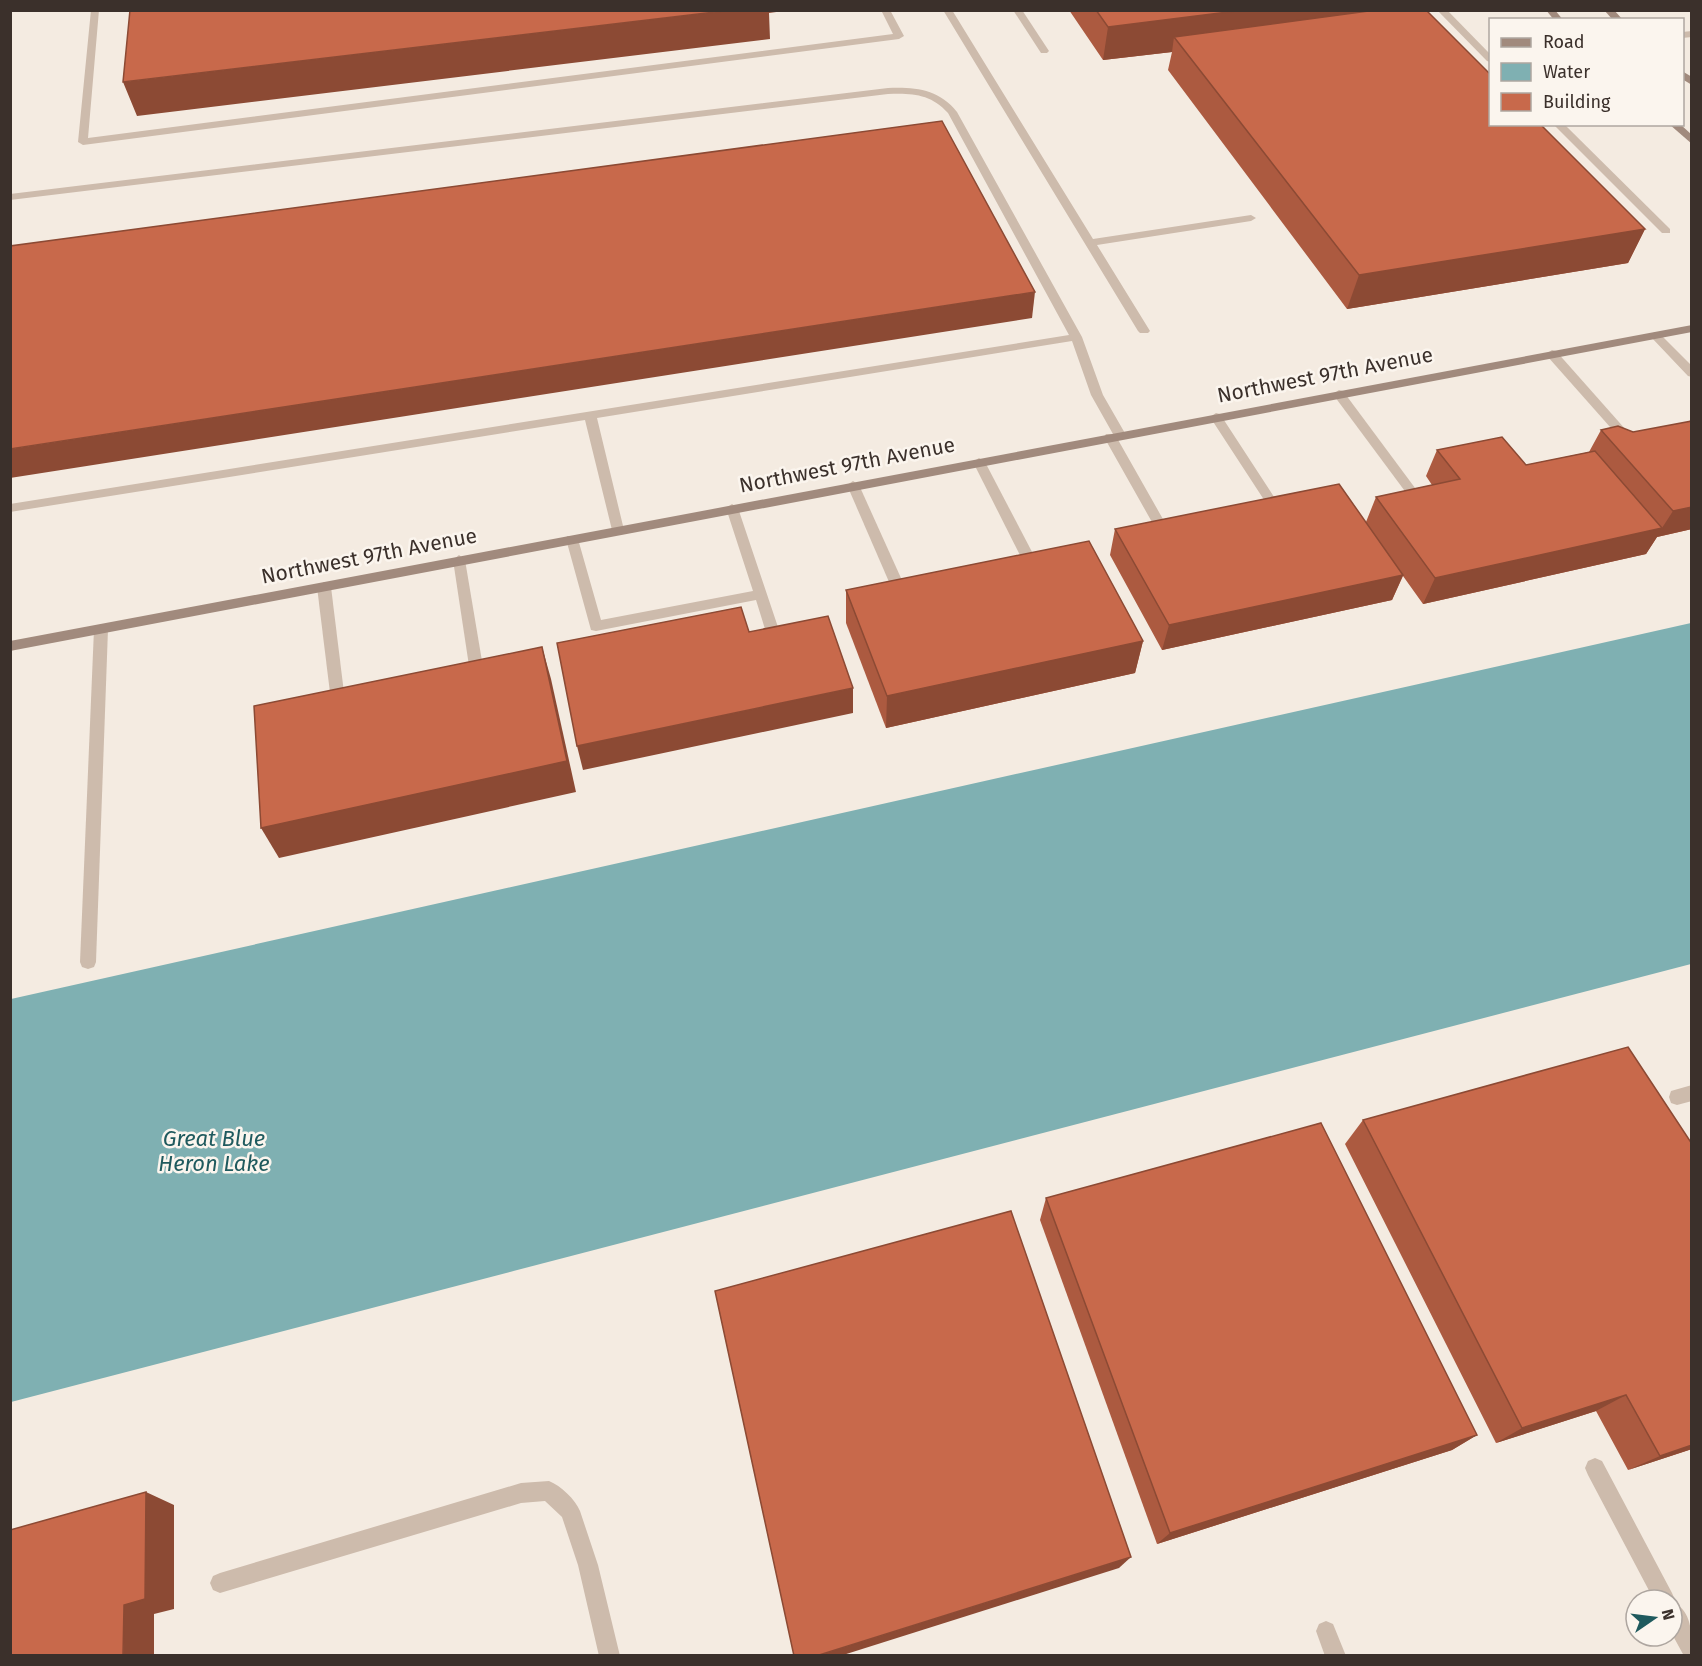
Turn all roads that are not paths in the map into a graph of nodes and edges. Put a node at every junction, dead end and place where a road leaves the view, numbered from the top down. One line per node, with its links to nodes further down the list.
1 (95, 10): 2 (lane)
2 (885, 10)
3 (947, 10): 14 (lane)
4 (1017, 10): 6 (lane)
5 (1440, 10): 7 (lane)
6 (1044, 51)
7 (1489, 57)
8 (1560, 126): 13 (lane)
9 (1676, 126): 10 (street)
10 (1692, 141)
11 (10, 196): 18 (lane)
12 (1251, 218): 14 (lane)
13 (1666, 231)
14 (1090, 243): 16 (lane)
15 (1692, 328): 17 (street, Northwest 97th Avenue)
16 (1144, 331)
17 (1654, 335): 19 (street, Northwest 97th Avenue); 20 (lane)
18 (1076, 337): 22 (lane); 24 (lane)
19 (1552, 354): 21 (street, Northwest 97th Avenue); 25 (lane)
20 (1692, 373)
21 (1340, 394): 23 (street, Northwest 97th Avenue); 28 (lane)
22 (590, 414): 30 (lane); 33 (lane)
23 (1216, 417): 24 (street, Northwest 97th Avenue); 29 (lane)
24 (1115, 436): 26 (street, Northwest 97th Avenue); 32 (lane)
25 (1630, 442)
26 (979, 462): 27 (street, Northwest 97th Avenue); 36 (lane)
27 (853, 485): 31 (street, Northwest 97th Avenue); 39 (lane)
28 (1414, 495)
29 (1274, 506)
30 (10, 508)
31 (732, 508): 33 (street, Northwest 97th Avenue); 38 (lane)
32 (1162, 528)
33 (618, 530): 34 (street, Northwest 97th Avenue)
34 (572, 539): 35 (street, Northwest 97th Avenue); 38 (lane)
35 (459, 560): 37 (street, Northwest 97th Avenue); 43 (lane)
36 (1036, 573)
37 (324, 587): 40 (street, Northwest 97th Avenue); 44 (lane)
38 (761, 594): 41 (lane)
39 (903, 599)
40 (101, 629): 42 (street, Northwest 97th Avenue); 45 (lane)
41 (776, 642)
42 (10, 646)
43 (478, 682)
44 (339, 710)
45 (88, 962)
46 (1594, 1468): 48 (lane)
47 (220, 1583): 52 (lane)
48 (1659, 1588)
49 (1326, 1631): 53 (lane)
50 (1684, 1635): 51 (lane)
51 (1692, 1650)
52 (610, 1656)
53 (1336, 1656)

